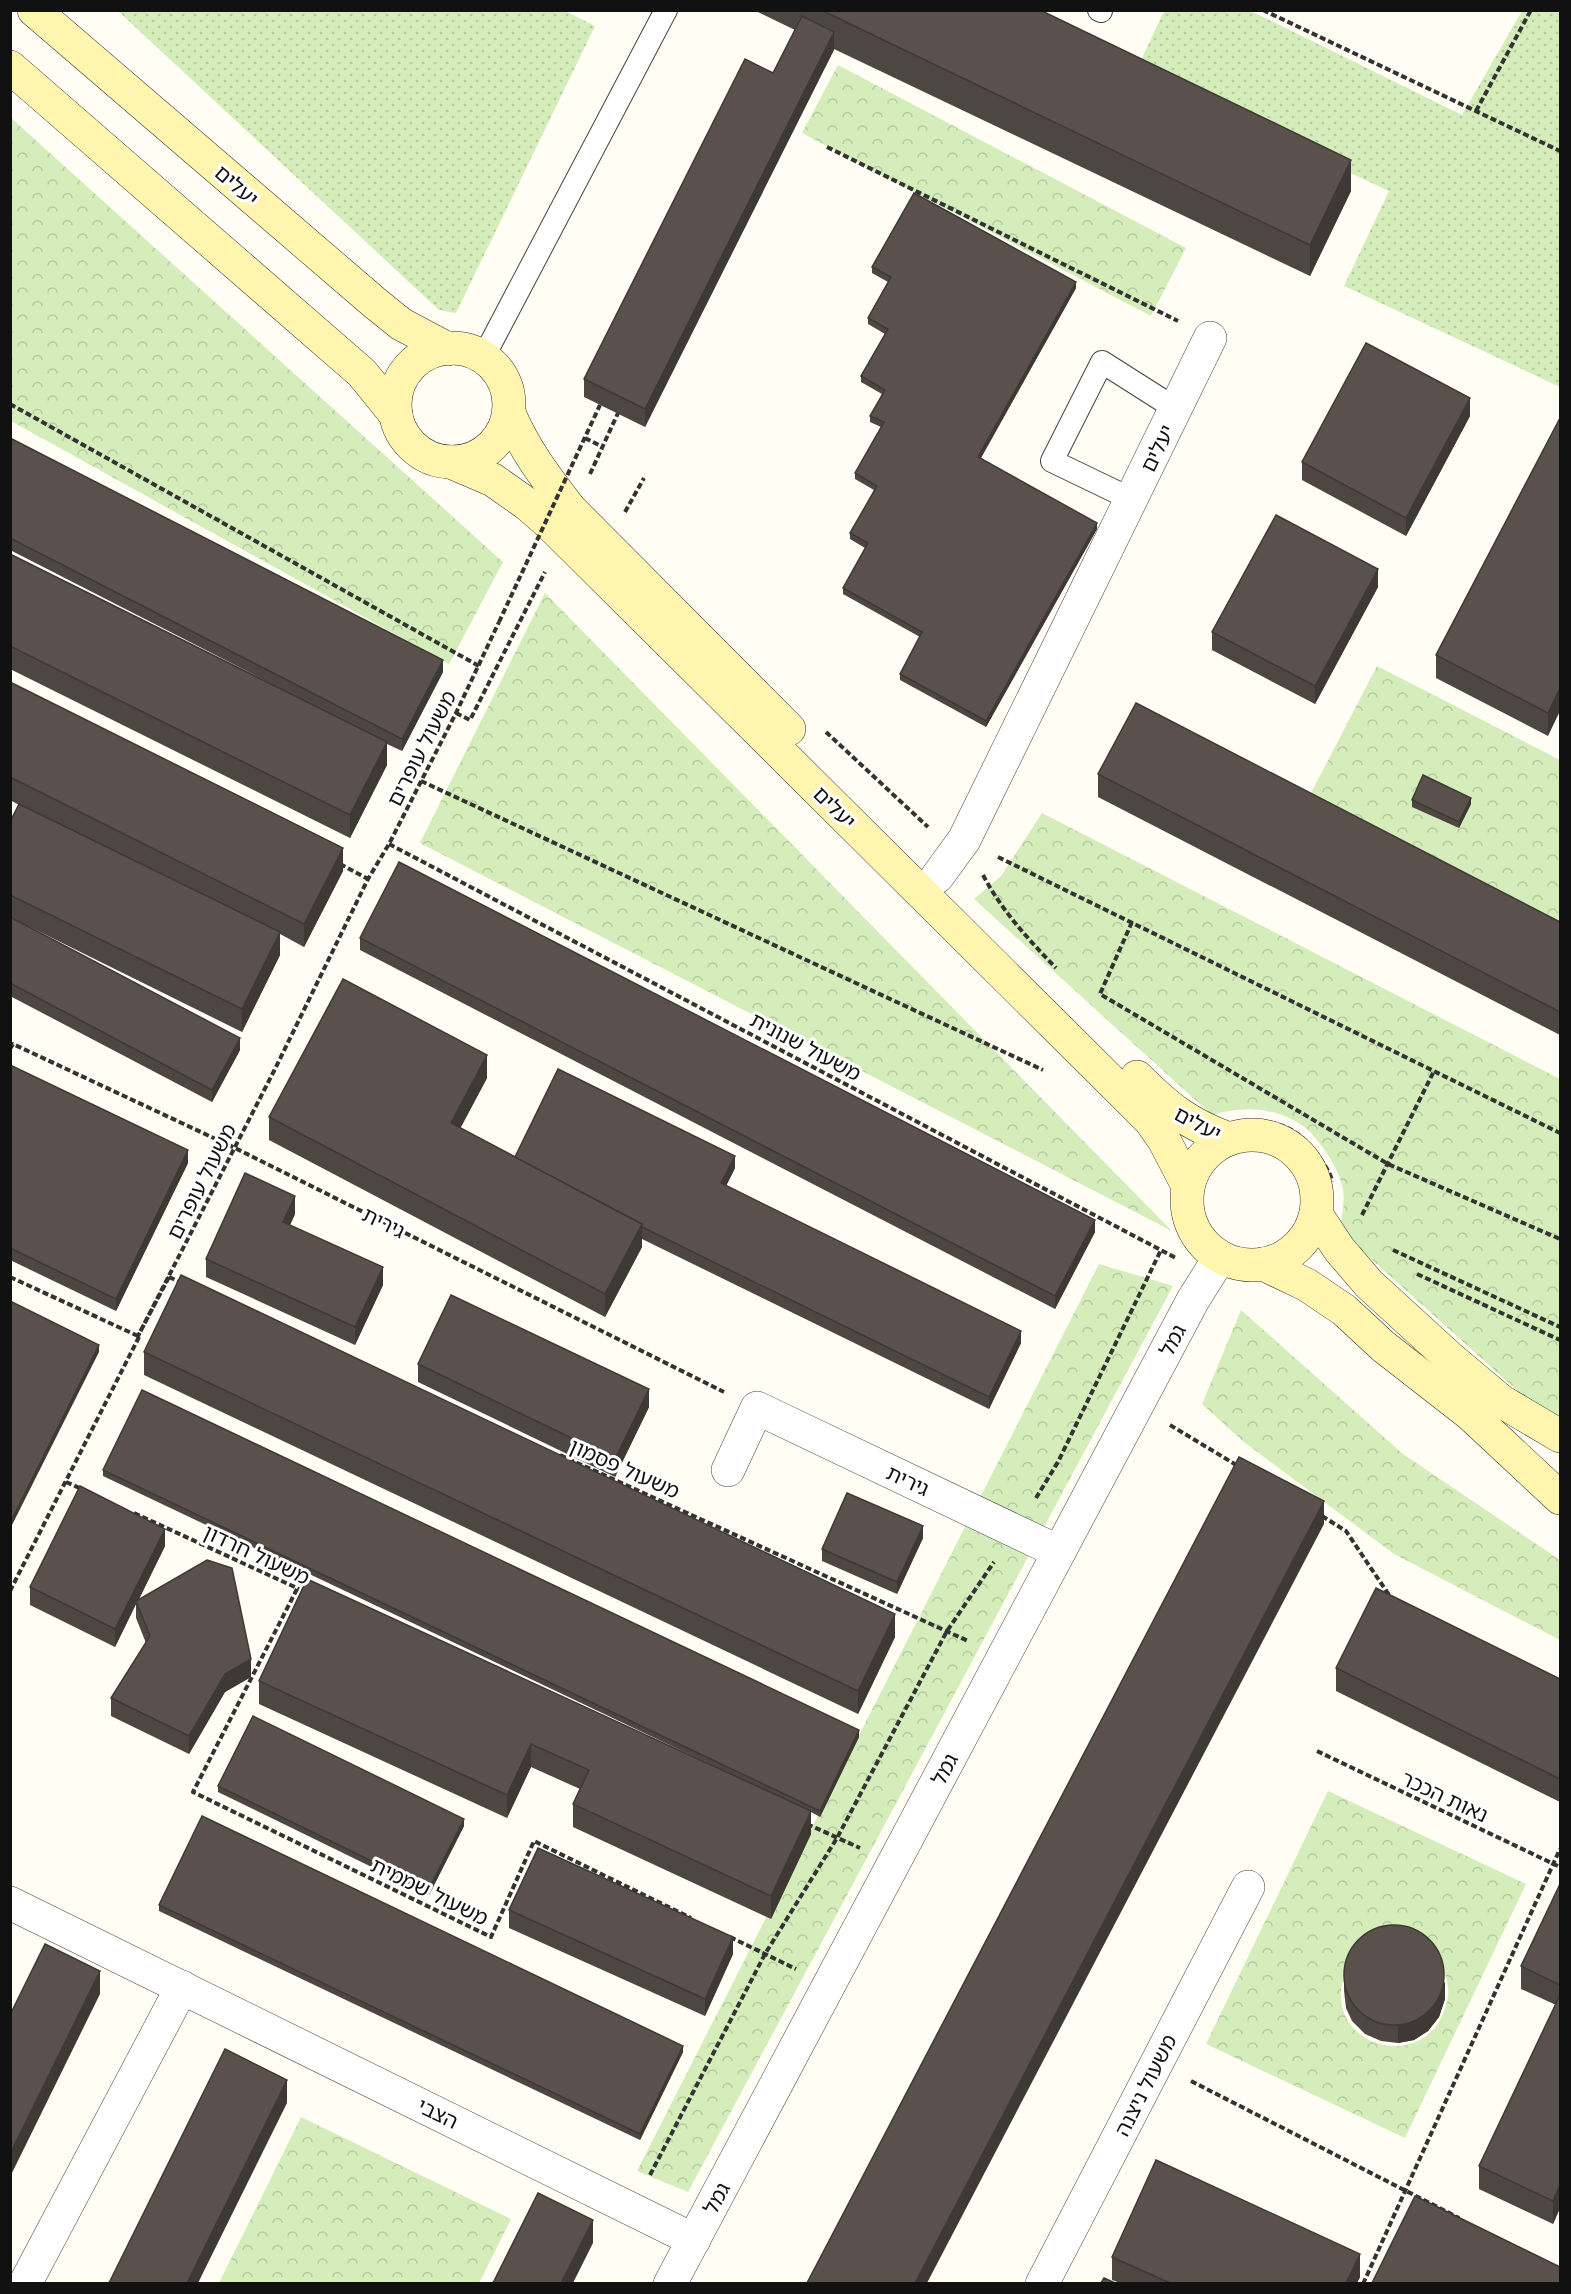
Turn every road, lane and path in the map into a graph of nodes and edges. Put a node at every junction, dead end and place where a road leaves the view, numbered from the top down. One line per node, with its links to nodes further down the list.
1 (34, 10): 10 (street, יעלים)
2 (666, 10): 11 (lane)
3 (1263, 10): 6 (path)
4 (1531, 10): 6 (path)
5 (10, 68): 17 (street)
6 (1476, 111): 8 (path)
7 (826, 147): 9 (path)
8 (1560, 151)
9 (1210, 338): 14 (street, יעלים)
10 (448, 349): 11 (street); 17 (street)
11 (483, 358): 15 (street)
12 (10, 404): 26 (path)
13 (600, 405): 18 (path, משעול עופרים, bridge)
14 (1176, 409): 23 (street, יעלים); 23 (lane)
15 (508, 413): 20 (street); 32 (street, יעלים)
16 (618, 413): 19 (path)
17 (396, 415): 20 (street)
18 (585, 438): 19 (path); 26 (path, משעול עופרים, bridge)
19 (603, 447): 22 (path)
20 (451, 462): 25 (street, יעלים)
21 (644, 478): 24 (path)
22 (587, 480)
23 (1131, 499): 29 (street, יעלים)
24 (623, 516)
25 (564, 537): 27 (path); 42 (street, יעלים)
26 (479, 666): 27 (path, משעול עופרים)
27 (456, 713): 28 (path, משעול עופרים)
28 (421, 781): 30 (path, משעול עופרים); 37 (path)
29 (964, 840): 32 (street, יעלים); 34 (path)
30 (389, 844): 33 (path, משעול עופרים); 47 (path, משעול שנונית)
31 (337, 862): 33 (path)
32 (937, 877): 39 (street, יעלים)
33 (368, 879): 40 (path, משעול עופרים)
34 (1132, 922): 36 (path); 41 (path)
35 (10, 1049): 40 (path, גירית)
36 (1434, 1071): 38 (path); 41 (path)
37 (1053, 1075)
38 (1560, 1133)
39 (1229, 1139): 42 (street); 43 (street)
40 (234, 1148): 54 (path, משעול עופרים); 56 (path, גירית)
41 (1388, 1164): 44 (path); 45 (path)
42 (1188, 1186): 49 (street)
43 (1316, 1214): 48 (street); 57 (street)
44 (1360, 1220)
45 (1560, 1239)
46 (1383, 1246): 53 (path)
47 (1161, 1250): 49 (path, משעול שנונית); 66 (path)
48 (1263, 1264): 49 (street); 63 (street)
49 (1214, 1266): 55 (street, גמל)
50 (10, 1277): 54 (path)
51 (169, 1277): 52 (path); 54 (path); 61 (path)
52 (191, 1287)
53 (1560, 1327)
54 (138, 1336)
55 (1137, 1405): 60 (path); 67 (street, גמל)
56 (757, 1408): 59 (street); 66 (street, גירית)
57 (1560, 1436)
58 (558, 1454): 72 (path, משעול פסמון)
59 (728, 1470)
60 (1246, 1471)
61 (66, 1482): 62 (path); 69 (path)
62 (87, 1492)
63 (1560, 1498)
64 (129, 1511): 68 (path, משעול חרדון)
65 (1316, 1513): 71 (path)
66 (1016, 1531): 67 (street, גירית); 72 (path)
67 (1059, 1552): 73 (street, גמל)
68 (297, 1588): 70 (path, משעול חרדון); 83 (path, משעול שממית)
69 (10, 1591)
70 (308, 1594)
71 (1393, 1601)
72 (947, 1631): 73 (path, משעול פסמון); 76 (path)
73 (1003, 1657): 78 (street, גמל)
74 (1317, 1751): 79 (path, נאות הככר)
75 (805, 1823): 76 (path)
76 (837, 1838): 78 (path); 85 (path)
77 (1560, 1849): 79 (path)
78 (894, 1863): 86 (street, גמל)
79 (1553, 1864): 80 (path, נאות הככר); 89 (path)
80 (1560, 1867)
81 (1248, 1887): 88 (street, משעול ניצנה)
82 (10, 1903): 87 (street, הצבי)
83 (692, 1918)
84 (723, 1933): 85 (path)
85 (765, 1954): 86 (path); 90 (path)
86 (829, 1985): 92 (street, גמל)
87 (182, 1987): 90 (street, הצבי); 93 (street)
88 (1156, 2063): 89 (path); 95 (street, משעול ניצנה)
89 (1407, 2190): 91 (path); 96 (path)
90 (632, 2209): 92 (street, הצבי)
91 (1469, 2223)
92 (694, 2240): 94 (street, גמל)
93 (25, 2283)
94 (670, 2283)
95 (1042, 2283)
96 (1364, 2283)

